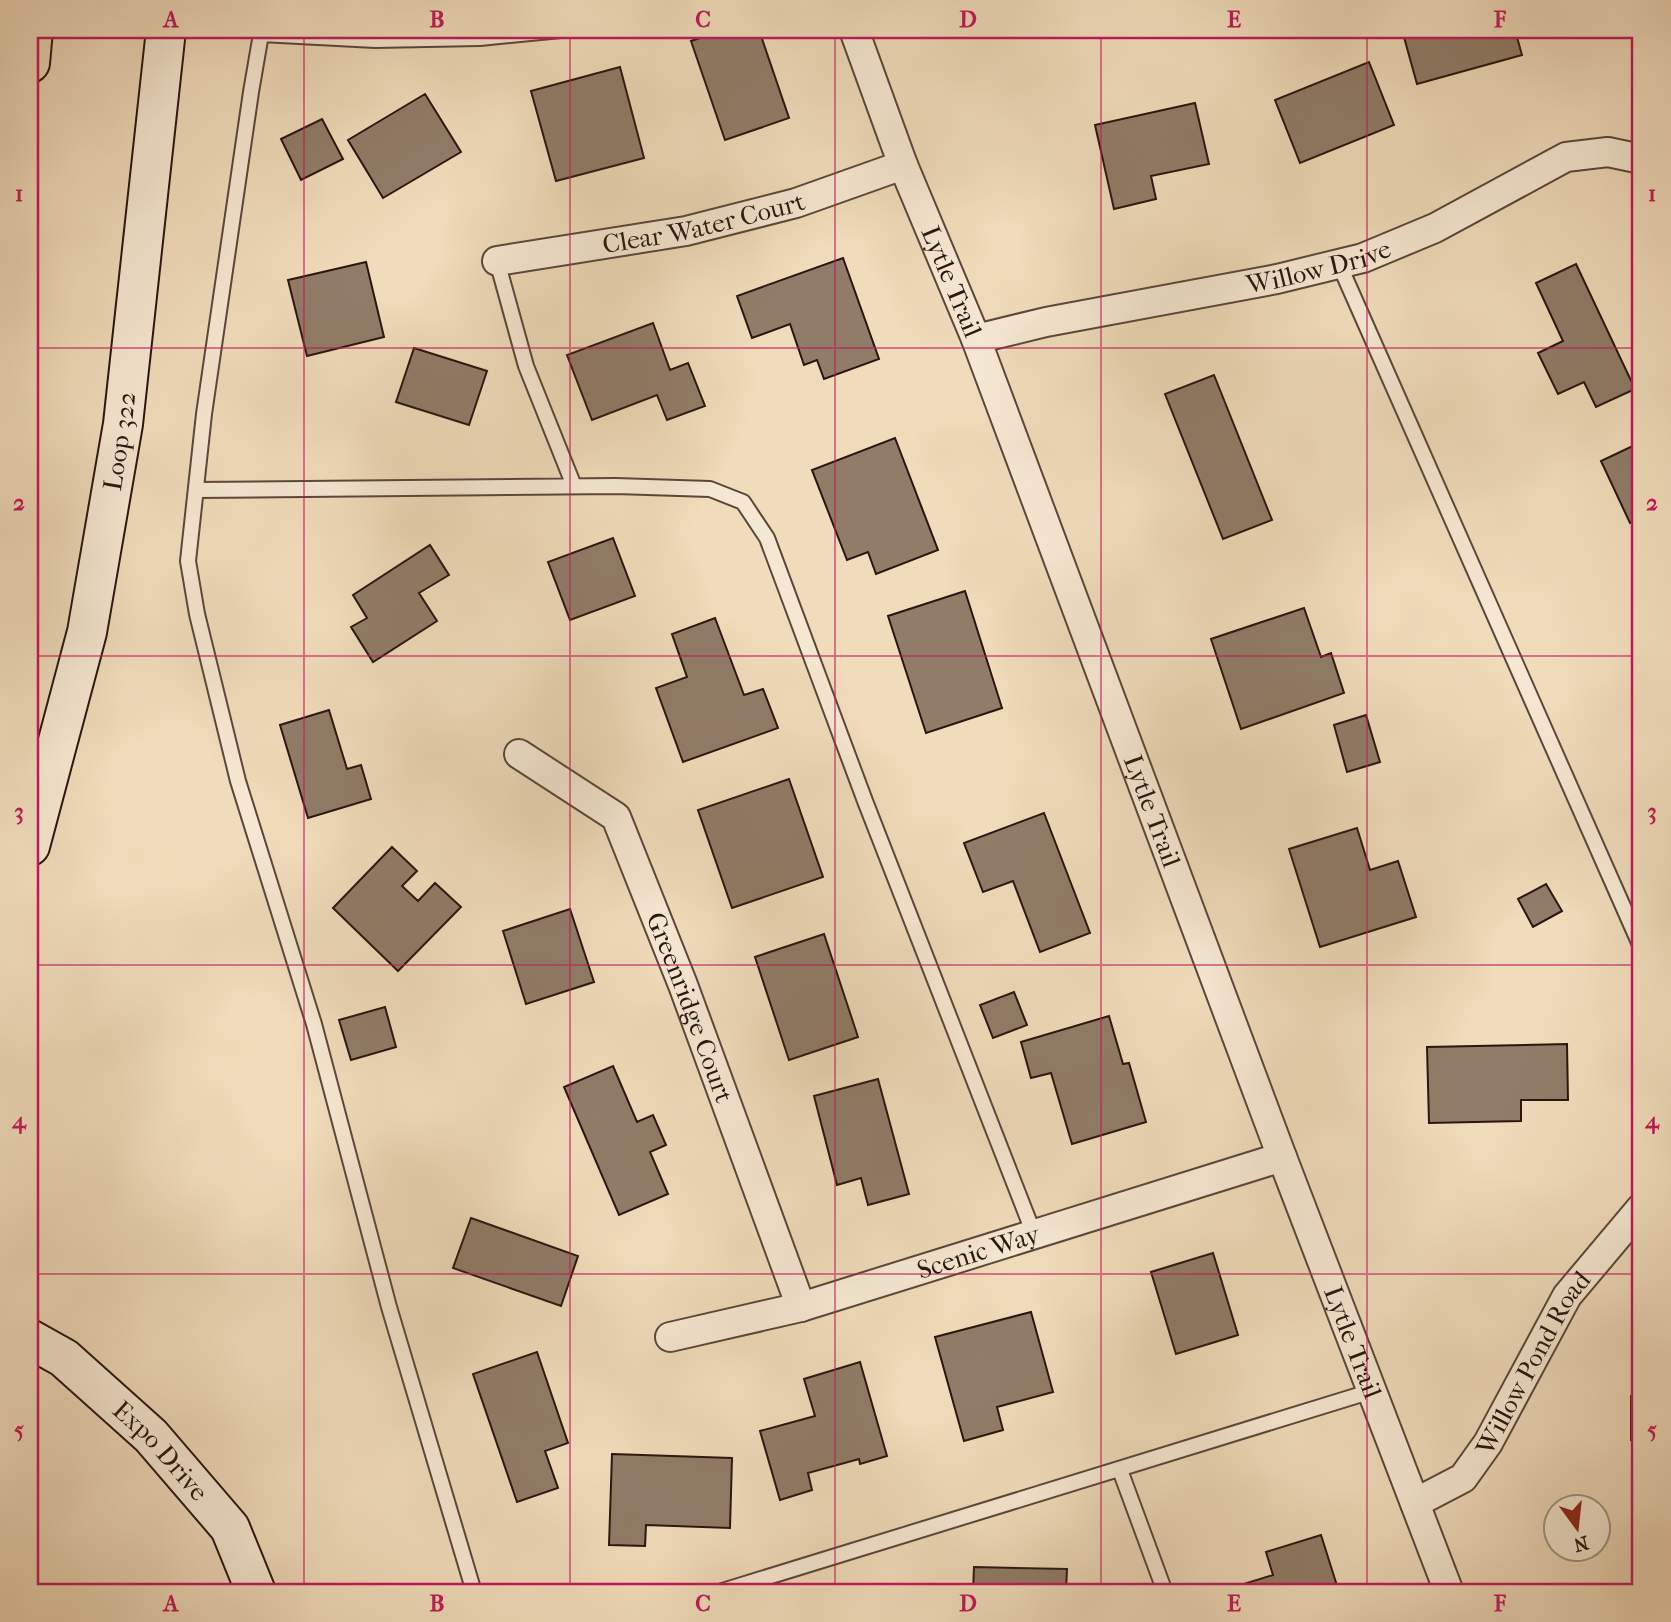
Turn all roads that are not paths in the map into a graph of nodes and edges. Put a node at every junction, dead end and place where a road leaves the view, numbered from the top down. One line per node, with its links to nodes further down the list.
1 (33, 30): 5 (highway)
2 (166, 30): 14 (main road, Loop 322)
3 (561, 30): 12 (lane)
4 (854, 30): 7 (street, Lytle Trail)
5 (30, 63)
6 (1641, 159): 9 (street, Willow Drive)
7 (903, 165): 8 (street, Clear Water Court); 10 (street, Lytle Trail)
8 (497, 261): 11 (lane)
9 (1339, 264): 10 (street, Willow Drive); 15 (lane)
10 (976, 338): 16 (street, Lytle Trail)
11 (574, 486): 12 (lane); 18 (lane)
12 (197, 490): 26 (lane)
13 (519, 754): 19 (street, Greenridge Court)
14 (30, 846)
15 (1641, 947)
16 (1282, 1157): 18 (street, Scenic Way); 22 (street, Lytle Trail)
17 (1641, 1208): 24 (street, Willow Pond Road)
18 (1034, 1234): 19 (street, Scenic Way)
19 (800, 1307): 20 (street, Scenic Way)
20 (670, 1338)
21 (30, 1339): 25 (main road, Expo Drive)
22 (1372, 1391): 23 (lane); 24 (street, Lytle Trail)
23 (1120, 1470): 27 (lane); 28 (lane)
24 (1415, 1503): 29 (street, Lytle Trail)
25 (256, 1592)
26 (474, 1592)
27 (719, 1592)
28 (1165, 1592)
29 (1449, 1592)

